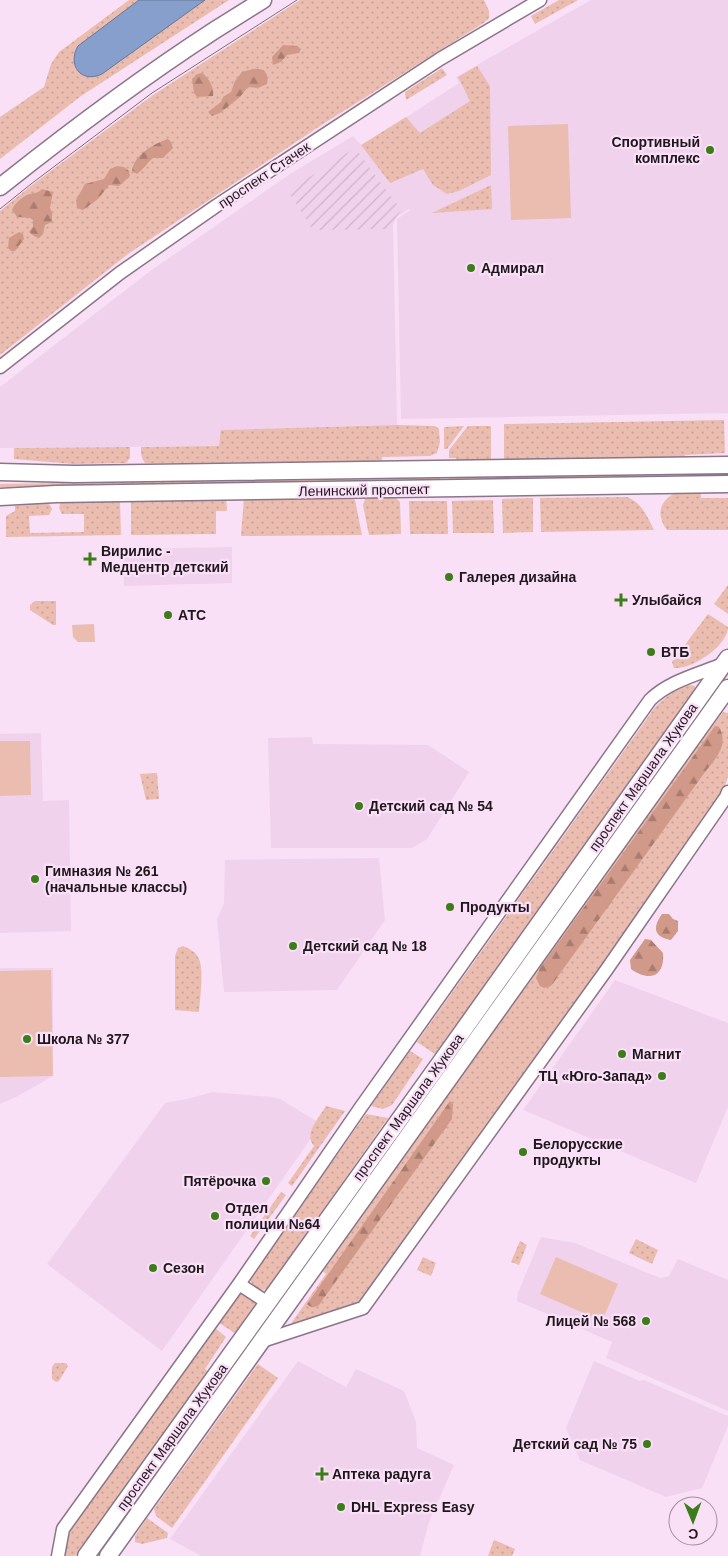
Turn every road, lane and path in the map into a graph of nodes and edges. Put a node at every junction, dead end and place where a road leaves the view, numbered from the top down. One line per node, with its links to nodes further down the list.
1 (242, 0): 4 (main road)
2 (263, 0): 5 (main road)
3 (540, 0): 6 (street, проспект Стачек)
4 (0, 175)
5 (0, 187)
6 (0, 367)
7 (728, 465): 8 (main road, Ленинский проспект)
8 (0, 472)
9 (728, 484): 10 (main road, Ленинский проспект)
10 (0, 497)
11 (726, 661): 14 (street); 15 (main road, проспект Маршала Жукова)
12 (728, 688): 16 (main road, проспект Маршала Жукова)
13 (728, 792): 16 (street)
14 (239, 1284): 15 (street); 17 (street)
15 (268, 1303): 18 (main road, проспект Маршала Жукова)
16 (262, 1341): 19 (main road, проспект Маршала Жукова)
17 (58, 1556)
18 (86, 1556)
19 (108, 1556)

